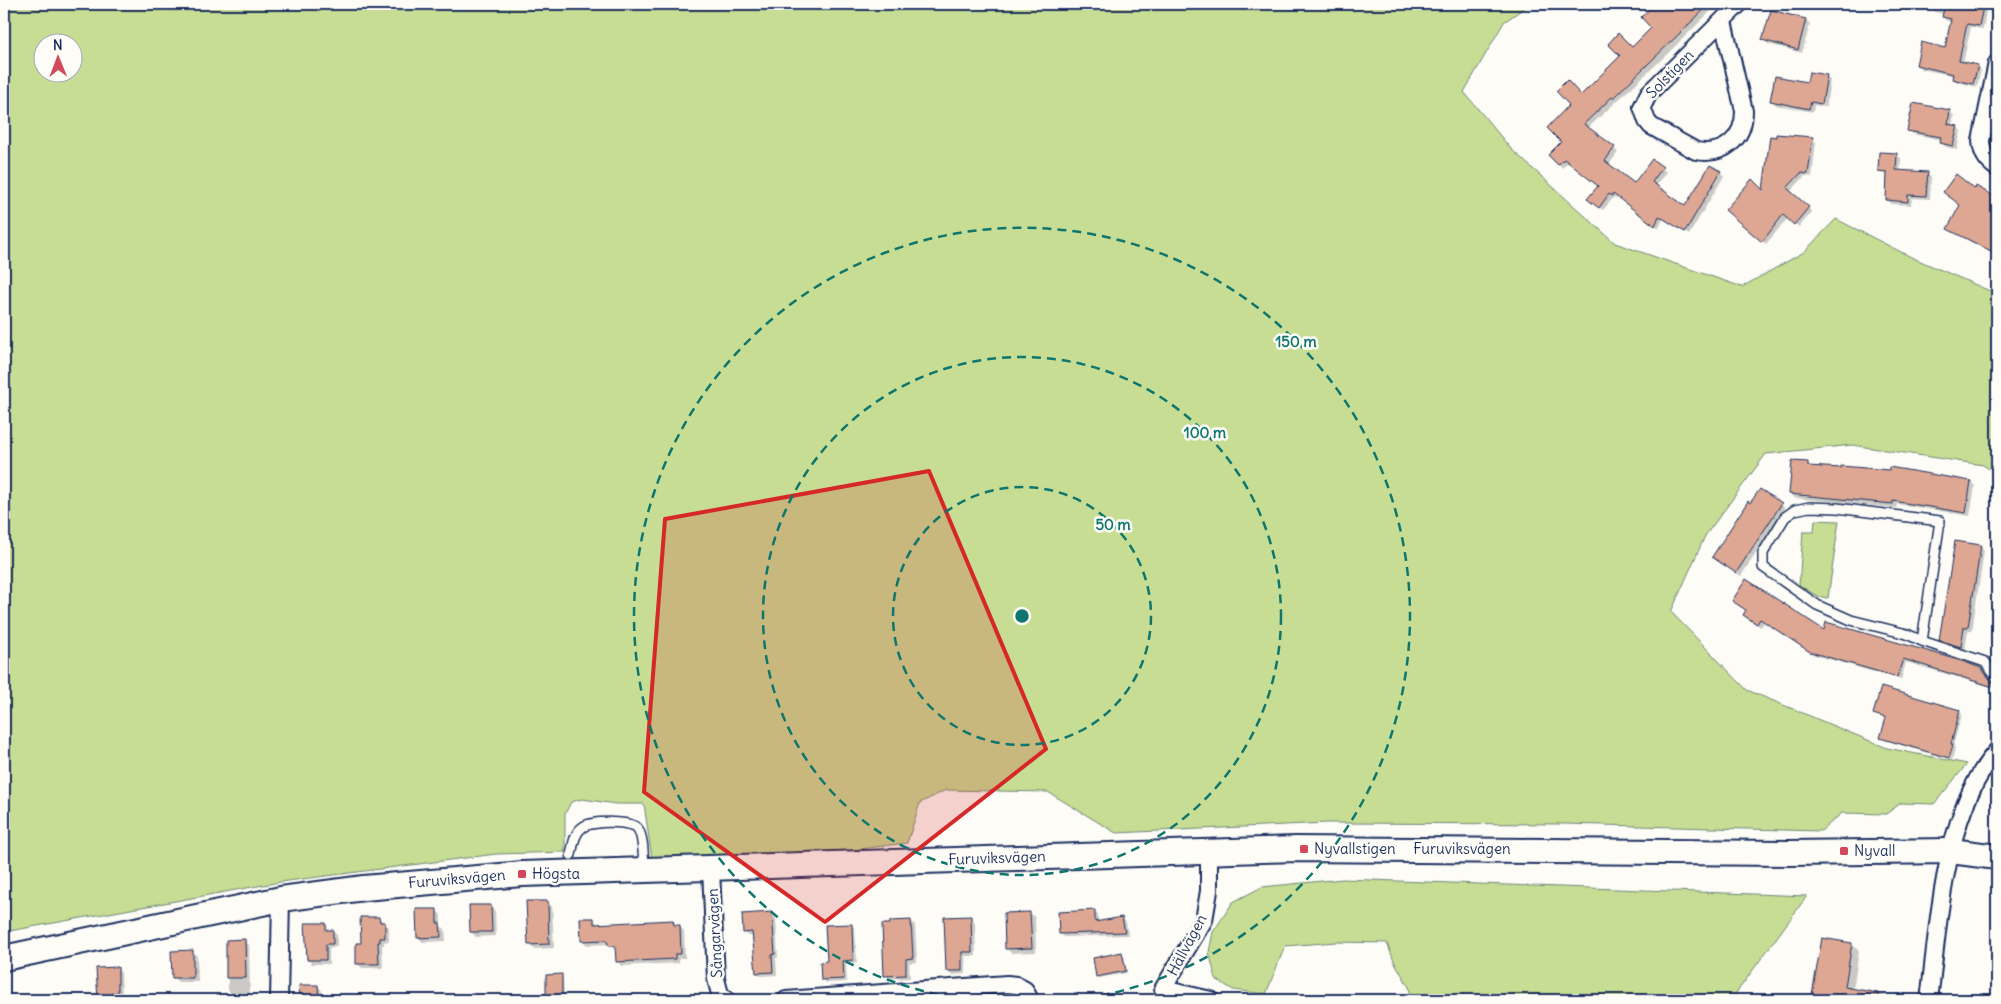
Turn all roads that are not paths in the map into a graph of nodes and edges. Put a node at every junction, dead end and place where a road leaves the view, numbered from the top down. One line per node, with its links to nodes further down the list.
1 (1739, 4): 2 (street, Solstigen)
2 (1722, 21): 2 (street, Solstigen)
3 (1997, 63): 4 (street)
4 (1997, 168)
5 (1922, 641): 5 (lane); 6 (lane)
6 (1997, 678)
7 (1997, 751): 9 (street)
8 (1209, 851): 9 (main road, Furuviksvägen); 12 (main road, Furuviksvägen); 20 (street, Hällvägen)
9 (1951, 851): 11 (main road, Furuviksvägen); 21 (street)
10 (571, 855): 13 (lane)
11 (1997, 857)
12 (711, 869): 13 (main road, Furuviksvägen); 16 (street, Sångarvägen)
13 (644, 871): 14 (main road, Furuviksvägen)
14 (281, 899): 15 (main road, Furuviksvägen); 17 (street)
15 (4, 958)
16 (723, 999)
17 (280, 1000)
18 (786, 1000): 19 (street)
19 (1030, 1000)
20 (1211, 1000)
21 (1929, 1000)

